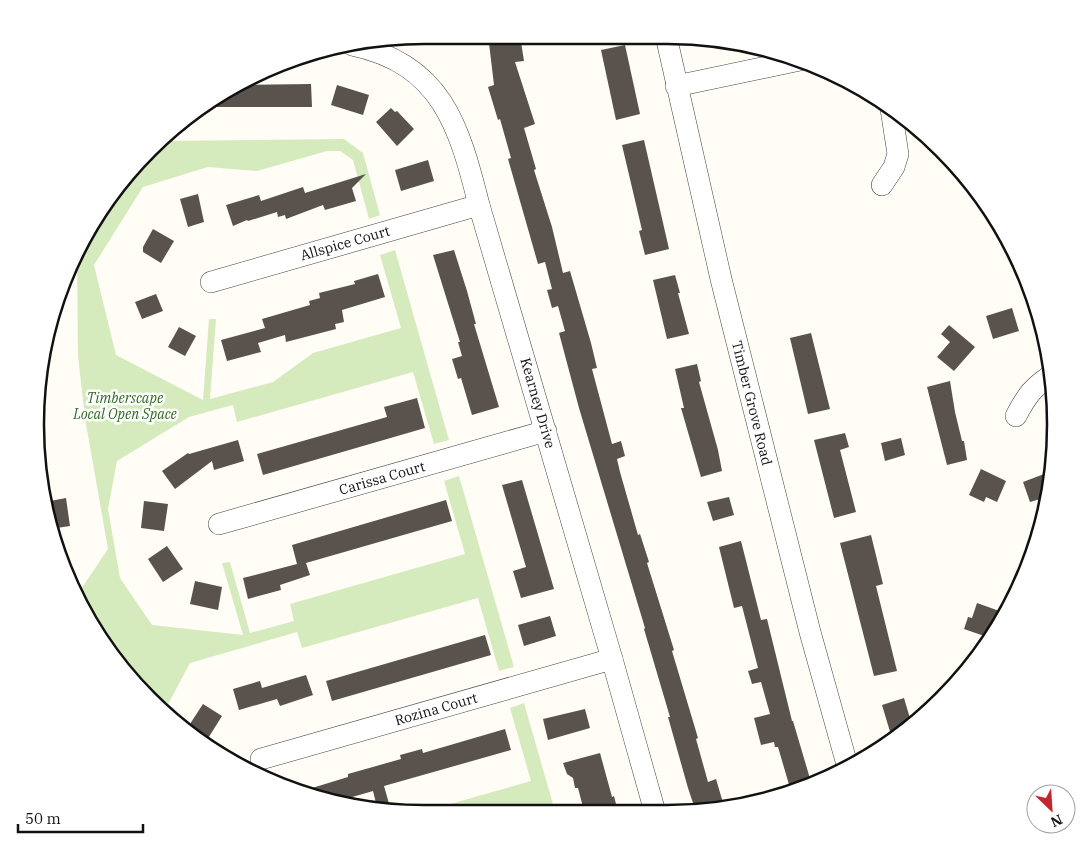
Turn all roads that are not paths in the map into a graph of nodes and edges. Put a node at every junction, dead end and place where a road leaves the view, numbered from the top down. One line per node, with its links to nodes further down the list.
1 (668, 44): 4 (street, Timber Grove Road)
2 (369, 48): 7 (street, Kearney Drive)
3 (786, 63): 4 (street)
4 (676, 86): 15 (street, Timber Grove Road)
5 (892, 118): 6 (street)
6 (882, 185)
7 (479, 204): 8 (street, Allspice Court); 11 (street, Kearney Drive)
8 (211, 282)
9 (1044, 380): 10 (street)
10 (1016, 416)
11 (546, 431): 12 (street, Carissa Court); 13 (street, Kearney Drive)
12 (219, 524)
13 (612, 659): 14 (street, Rozina Court); 16 (street, Kearney Drive)
14 (261, 759)
15 (846, 760)
16 (653, 805)

